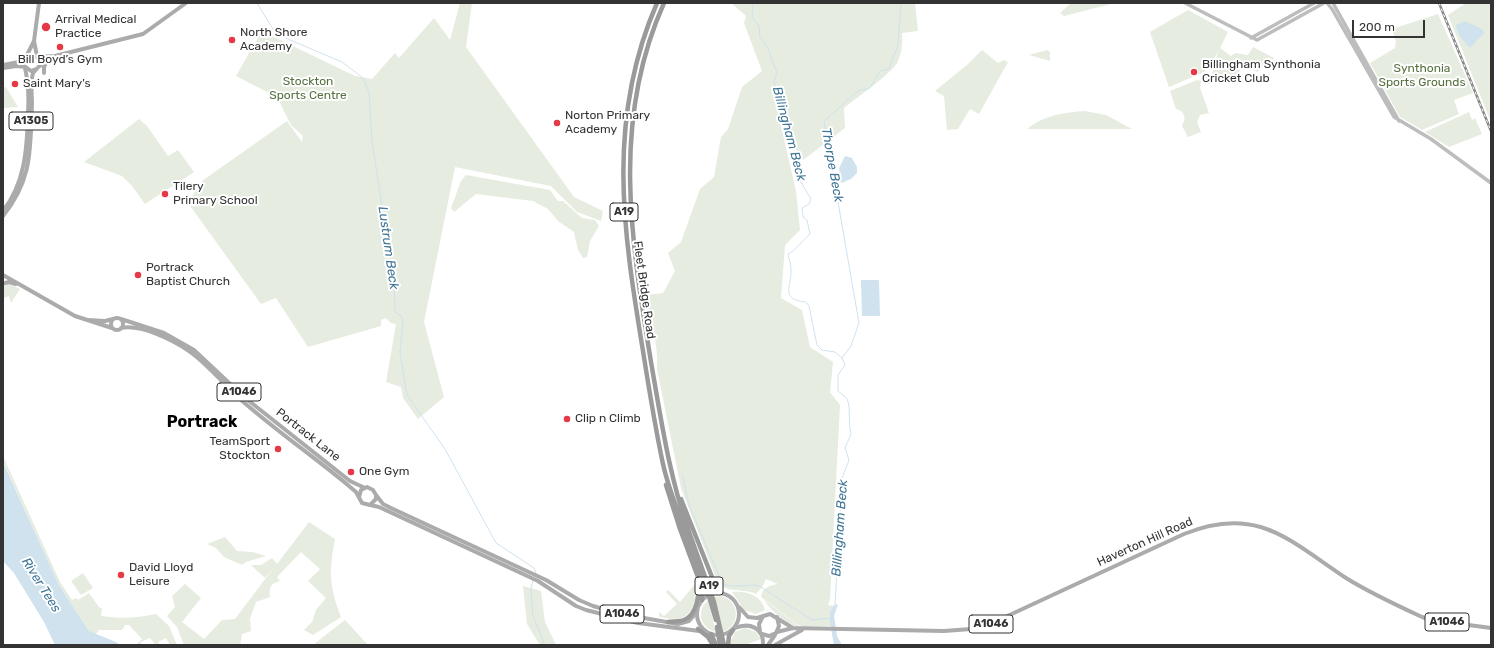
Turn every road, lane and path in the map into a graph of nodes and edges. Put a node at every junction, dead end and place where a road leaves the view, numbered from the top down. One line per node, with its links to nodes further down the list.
1 (38, 3): 10 (main road)
2 (186, 3): 12 (main road)
3 (657, 3): 33 (highway, Fleet Bridge Road / A19)
4 (664, 3): 32 (highway, Fleet Bridge Road / A19)
5 (1185, 3): 9 (main road)
6 (1314, 3): 9 (main road)
7 (1326, 3): 9 (main road); 19 (main road)
8 (1333, 3): 19 (main road)
9 (1251, 38)
10 (34, 41): 11 (main road); 13 (main road)
11 (37, 56): 12 (main road); 13 (main road); 17 (main road)
12 (55, 56): 14 (main road)
13 (26, 58): 15 (main road); 16 (main road)
14 (47, 61): 17 (main road); 18 (main road)
15 (3, 67): 16 (main road)
16 (25, 68): 17 (main road); 22 (main road, A1305)
17 (38, 68): 23 (main road, A1305)
18 (44, 73)
19 (1376, 83): 20 (main road); 20 (main road)
20 (1399, 121): 21 (main road)
21 (1491, 183)
22 (3, 211)
23 (3, 216)
24 (3, 276): 25 (main road, A1046); 26 (main road)
25 (18, 284): 26 (main road, A1046); 29 (main road, A1046)
26 (4, 285)
27 (113, 319): 28 (main road, A1046); 29 (main road, A1046); 30 (main road)
28 (121, 319): 31 (main road); 34 (main road, Portrack Lane / A1046)
29 (86, 320): 30 (main road, A1046)
30 (112, 328): 31 (main road, A1046)
31 (121, 328): 36 (main road, Portrack Lane / A1046)
32 (657, 396): 38 (highway, Fleet Bridge Road / A19); 42 (highway, A19)
33 (655, 424): 38 (highway, Fleet Bridge Road / A19); 39 (highway, A19)
34 (365, 488): 35 (main road, Portrack Lane / A1046); 36 (main road)
35 (376, 495): 37 (main road); 40 (main road, Portrack Lane / A1046)
36 (358, 497): 37 (main road, Portrack Lane / A1046)
37 (370, 505): 40 (main road, Portrack Lane / A1046)
38 (686, 530): 59 (highway, A19, bridge); 60 (highway, A19, bridge)
39 (696, 573): 43 (highway, A19); 48 (highway, A1046)
40 (532, 576): 41 (main road, Portrack Lane / A1046)
41 (539, 579): 48 (main road, Portrack Lane / A1046); 52 (main road, Portrack Lane / A1046)
42 (722, 593): 43 (main road); 44 (main road)
43 (702, 600): 45 (main road)
44 (737, 603): 46 (main road); 51 (main road)
45 (697, 612): 48 (main road, A1046); 54 (main road)
46 (763, 616): 47 (main road); 55 (main road)
47 (777, 617): 49 (main road, Haverton Hill Road / A1046); 56 (main road)
48 (668, 622)
49 (793, 628): 53 (main road, Haverton Hill Road / A1046); 56 (main road, Haverton Hill Road / A1046)
50 (1491, 628): 53 (main road, Haverton Hill Road / A1046)
51 (734, 629): 54 (main road, A1046); 55 (main road, A1046); 61 (highway)
52 (698, 630): 54 (main road, A1046); 57 (highway)
53 (802, 630): 64 (main road)
54 (709, 633): 58 (highway)
55 (761, 633): 56 (main road, A1046); 62 (main road)
56 (776, 633): 63 (main road)
57 (713, 645)
58 (716, 645)
59 (720, 645)
60 (724, 645)
61 (728, 645)
62 (763, 645)
63 (768, 645)
64 (775, 645)

